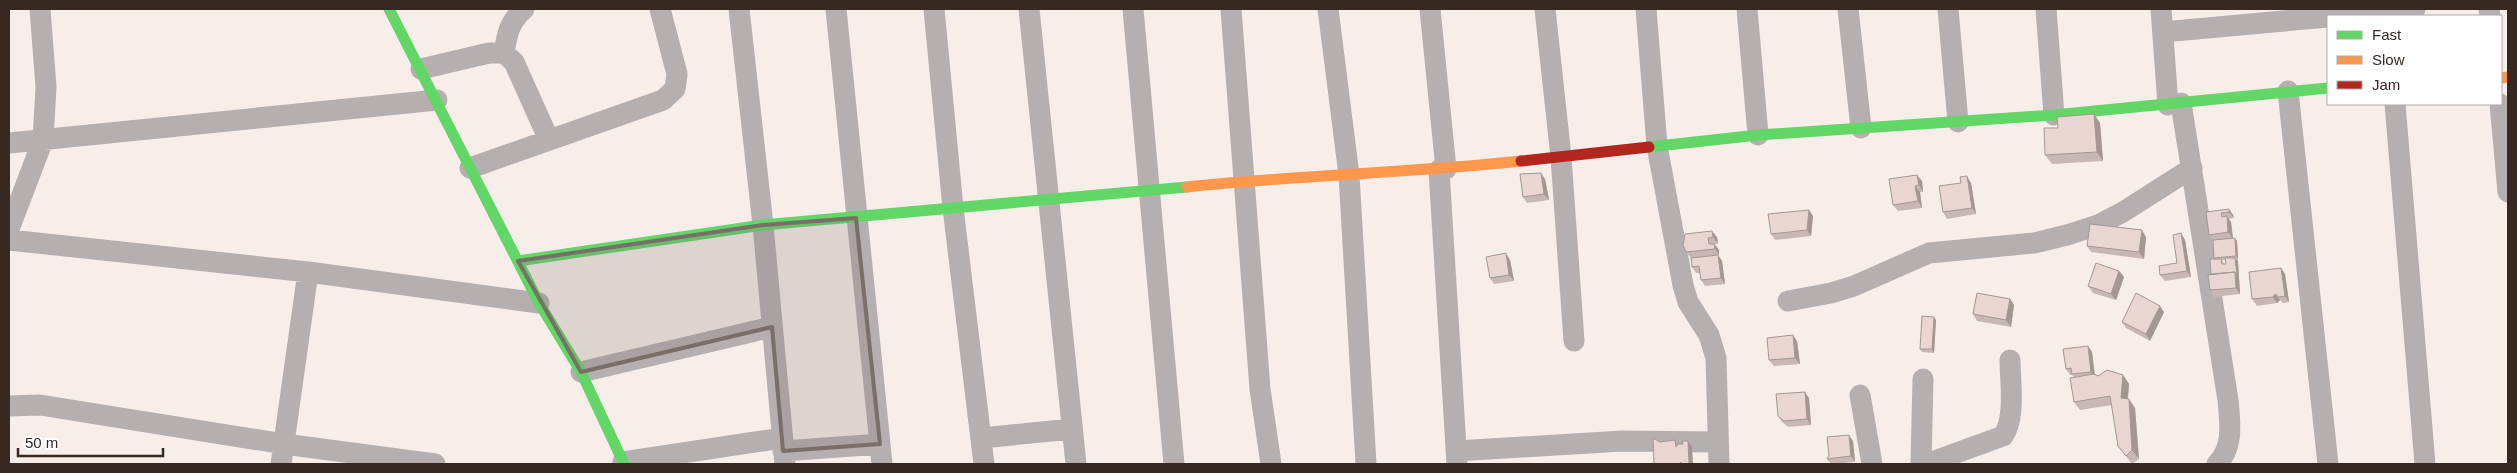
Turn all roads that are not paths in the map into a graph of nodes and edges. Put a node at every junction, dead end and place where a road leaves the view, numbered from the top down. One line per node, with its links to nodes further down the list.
1 (40, 9): 36 (street)
2 (389, 9): 25 (street)
3 (524, 9): 24 (street)
4 (660, 9): 37 (street)
5 (739, 9): 51 (street)
6 (836, 9): 50 (street)
7 (934, 9): 49 (street)
8 (1030, 9): 48 (street)
9 (1132, 9): 46 (street)
10 (1231, 9): 45 (street)
11 (1328, 9): 44 (street)
12 (1430, 9): 43 (street)
13 (1545, 9): 40 (street)
14 (1646, 9): 39 (street)
15 (1747, 9): 35 (street)
16 (1848, 9): 34 (street)
17 (1948, 9): 33 (street)
18 (2046, 9): 32 (street)
19 (2161, 9): 23 (street)
20 (2415, 9): 21 (street)
21 (2345, 15)
22 (2327, 17): 23 (street)
23 (2163, 32): 29 (street)
24 (504, 53): 25 (street); 37 (street)
25 (421, 68): 28 (street)
26 (2327, 88): 27 (street)
27 (2288, 91): 29 (street); 84 (street)
28 (437, 100): 36 (street); 41 (street)
29 (2174, 104): 32 (street); 42 (street)
30 (2394, 105): 85 (street)
31 (2500, 105): 47 (street)
32 (2054, 115): 33 (street)
33 (1958, 122): 34 (street)
34 (1862, 128): 35 (street)
35 (1758, 135): 39 (street)
36 (43, 140): 38 (street); 52 (street)
37 (549, 140): 41 (street)
38 (9, 142)
39 (1657, 146): 40 (street); 67 (street)
40 (1560, 157): 43 (street); 59 (street)
41 (470, 168): 54 (street)
42 (2192, 168): 56 (street); 83 (street)
43 (1442, 169): 44 (street); 71 (street)
44 (1349, 175): 45 (street); 78 (street)
45 (1243, 181): 46 (street); 77 (street)
46 (1149, 190): 48 (street); 76 (street)
47 (2508, 192)
48 (1048, 201): 49 (street); 65 (street)
49 (953, 208): 50 (street); 66 (street)
50 (856, 218): 51 (street); 70 (street)
51 (763, 225): 54 (street); 58 (street)
52 (9, 229)
53 (9, 240): 55 (street)
54 (518, 261): 57 (street)
55 (308, 272): 57 (street); 69 (street)
56 (1788, 301)
57 (539, 303): 61 (street)
58 (772, 327): 61 (street); 68 (street)
59 (1574, 341)
60 (2010, 360): 82 (street)
61 (581, 372): 72 (street)
62 (1923, 379): 81 (street)
63 (1860, 395): 80 (street)
64 (9, 406): 69 (street)
65 (1072, 429): 66 (street); 75 (street)
66 (980, 438): 74 (street)
67 (1718, 442): 71 (street); 79 (street)
68 (783, 451): 70 (street); 72 (street)
69 (283, 454): 73 (street)
70 (881, 454)
71 (1457, 458)
72 (623, 463)
73 (435, 464)
74 (984, 464)
75 (1076, 464)
76 (1174, 464)
77 (1271, 464)
78 (1366, 464)
79 (1719, 464)
80 (1872, 464)
81 (1921, 464)
82 (1926, 464)
83 (2216, 464)
84 (2328, 464)
85 (2425, 464)

